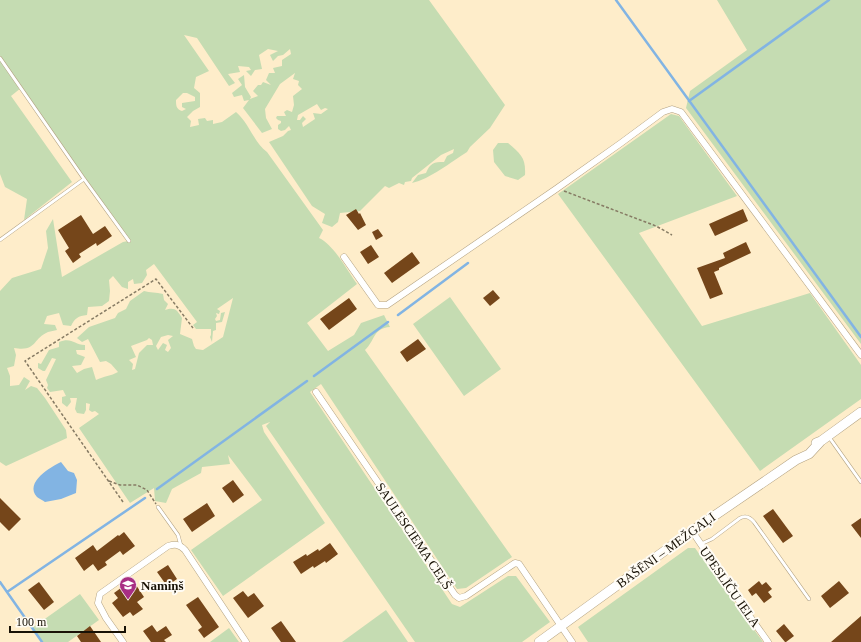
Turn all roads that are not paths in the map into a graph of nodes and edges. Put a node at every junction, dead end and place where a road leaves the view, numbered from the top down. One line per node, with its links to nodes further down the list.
1 (0, 58): 2 (lane)
2 (84, 179): 3 (lane); 4 (lane)
3 (0, 240)
4 (129, 241)
5 (344, 257): 6 (street)
6 (861, 355)
7 (316, 392): 16 (street, SAULESCIEMA CEĻŠ)
8 (861, 412): 9 (street, BAŠĒNI – MEŽGAĻI)
9 (824, 438): 10 (lane); 12 (street, BAŠĒNI – MEŽGAĻI)
10 (861, 482)
11 (158, 507): 14 (lane)
12 (692, 531): 13 (street, UPESLĪČU IELA); 16 (street, BAŠĒNI – MEŽGAĻI)
13 (700, 544): 15 (lane); 21 (street, UPESLĪČU IELA)
14 (181, 546): 17 (street); 18 (street)
15 (809, 599)
16 (561, 626): 19 (street, BAŠĒNI – MEŽGAĻI); 20 (street)
17 (123, 642)
18 (246, 642)
19 (538, 642)
20 (572, 642)
21 (768, 642)

